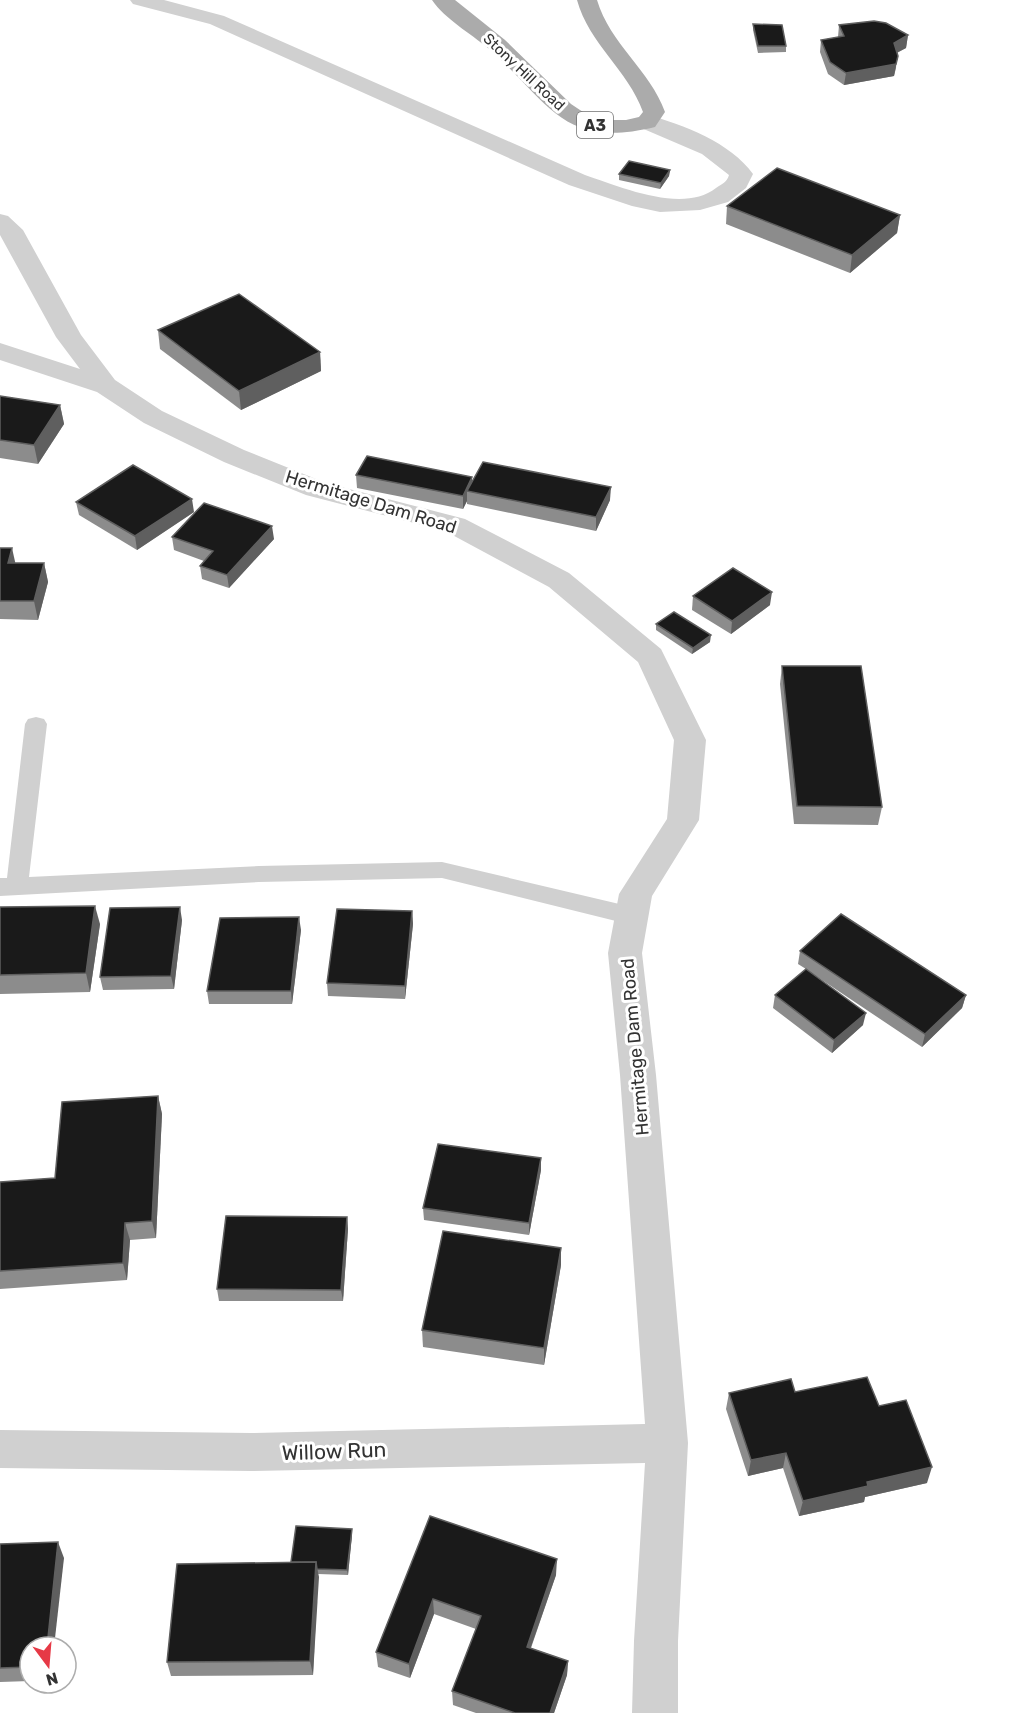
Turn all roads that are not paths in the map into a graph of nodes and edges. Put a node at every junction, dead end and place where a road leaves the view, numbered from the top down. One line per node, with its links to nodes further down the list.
1 (140, 0): 4 (street)
2 (442, 0): 4 (main road, Stony Hill Road / A3)
3 (586, 0): 4 (main road)
4 (646, 122)
5 (0, 221): 7 (street, Hermitage Dam Road)
6 (0, 351): 7 (street)
7 (106, 386): 10 (street, Hermitage Dam Road)
8 (36, 724): 9 (lane)
9 (9, 886): 10 (lane)
10 (632, 916): 11 (street, Hermitage Dam Road)
11 (668, 1443): 12 (street, Willow Run); 13 (street, Hermitage Dam Road)
12 (0, 1449)
13 (655, 1713)

